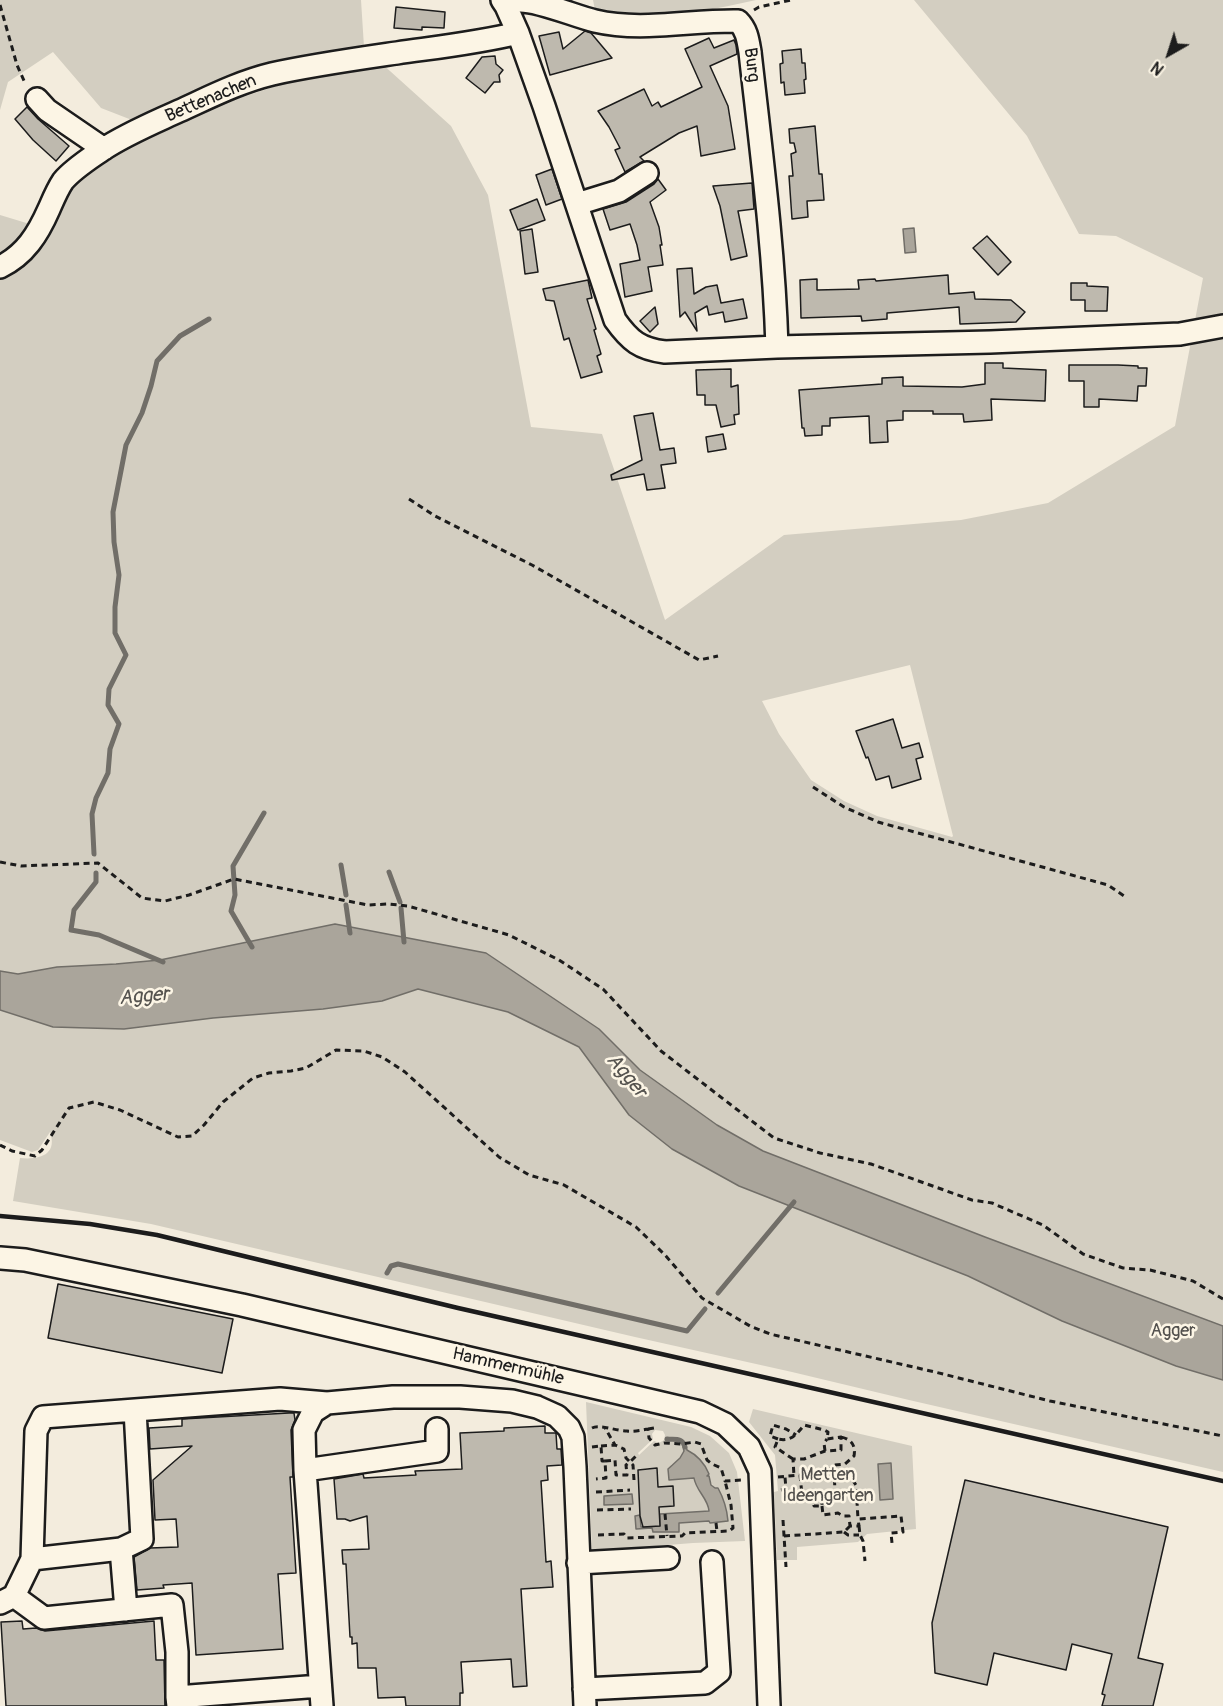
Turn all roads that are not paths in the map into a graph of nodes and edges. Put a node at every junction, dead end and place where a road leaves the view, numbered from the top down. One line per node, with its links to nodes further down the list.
1 (506, 2): 2 (street); 9 (street, Burg)
2 (518, 33): 4 (street, Bettenachen); 6 (street)
3 (37, 99): 4 (street)
4 (104, 149): 7 (street, Bettenachen)
5 (647, 173): 6 (street)
6 (577, 204): 9 (street)
7 (0, 267)
8 (1223, 326): 9 (street)
9 (777, 347)
10 (0, 1258): 25 (street, Hammermühle)
11 (327, 1402): 12 (street); 14 (street); 19 (street)
12 (135, 1410): 15 (street); 17 (street)
13 (437, 1429): 14 (street)
14 (305, 1470): 22 (street)
15 (122, 1549): 17 (street); 21 (street)
16 (668, 1557): 19 (street)
17 (32, 1559): 20 (street)
18 (712, 1562): 23 (street)
19 (578, 1563): 23 (street)
20 (7, 1600): 21 (street)
21 (126, 1610): 24 (street)
22 (321, 1696): 24 (street)
23 (585, 1697)
24 (177, 1701)
25 (769, 1706)

